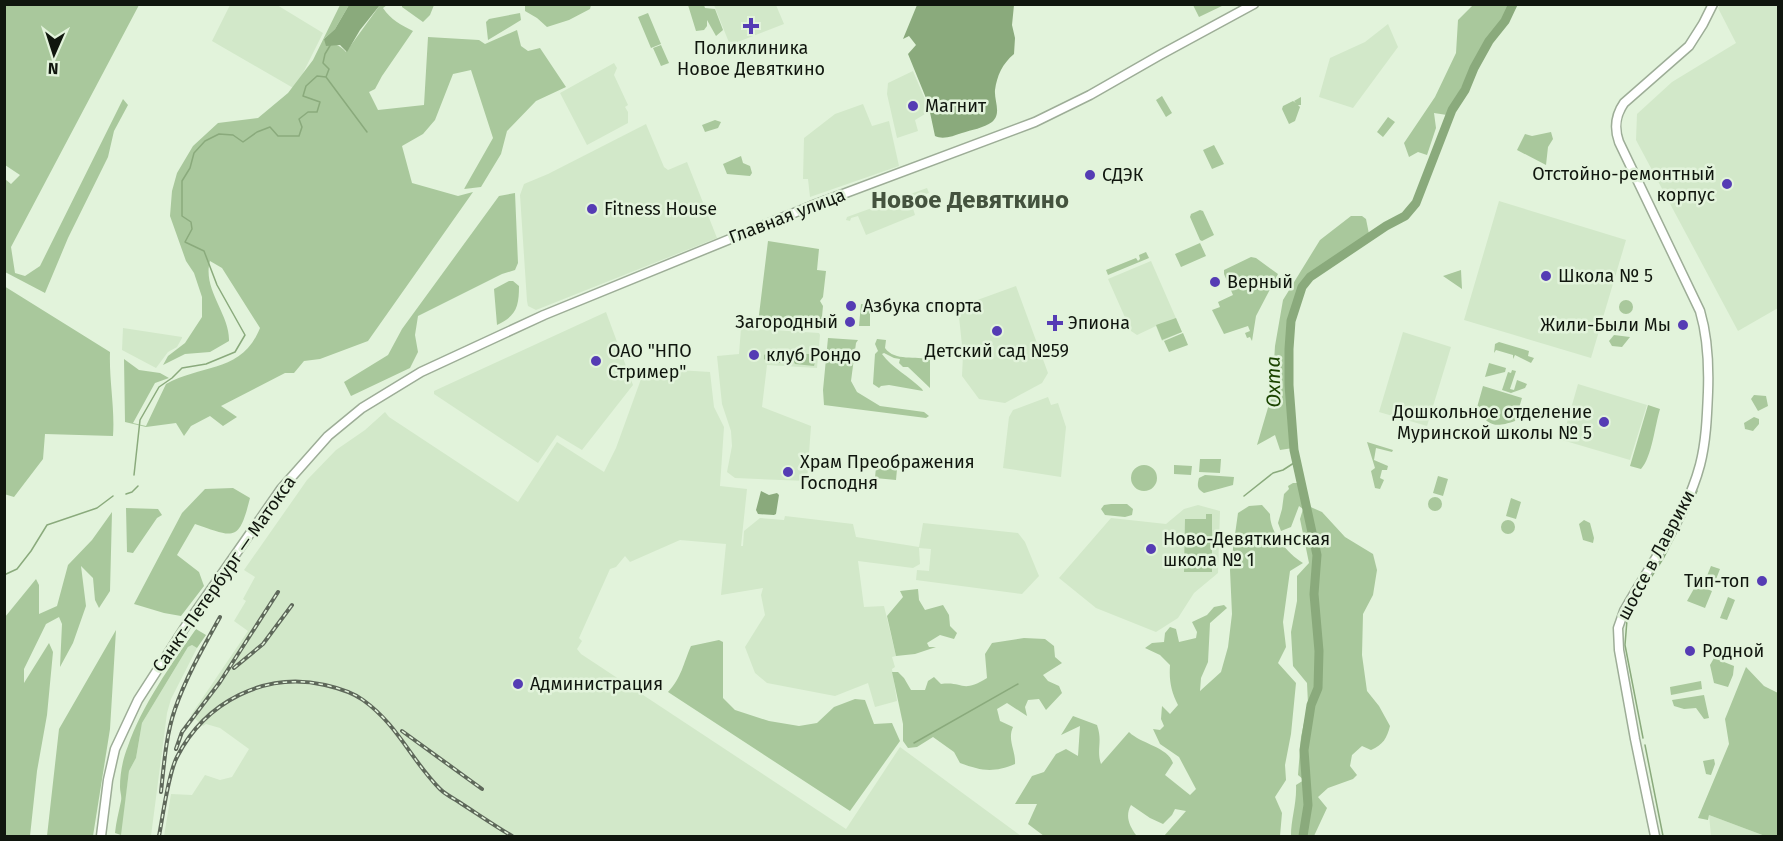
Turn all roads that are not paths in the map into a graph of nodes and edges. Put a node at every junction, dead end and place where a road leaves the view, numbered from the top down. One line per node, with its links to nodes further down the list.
1 (1254, 4): 3 (main road, Главная улица)
2 (1713, 4): 5 (main road, шоссе в Лаврики)
3 (383, 393): 4 (main road, Санкт-Петербург — Матокса)
4 (101, 837)
5 (1655, 837)

